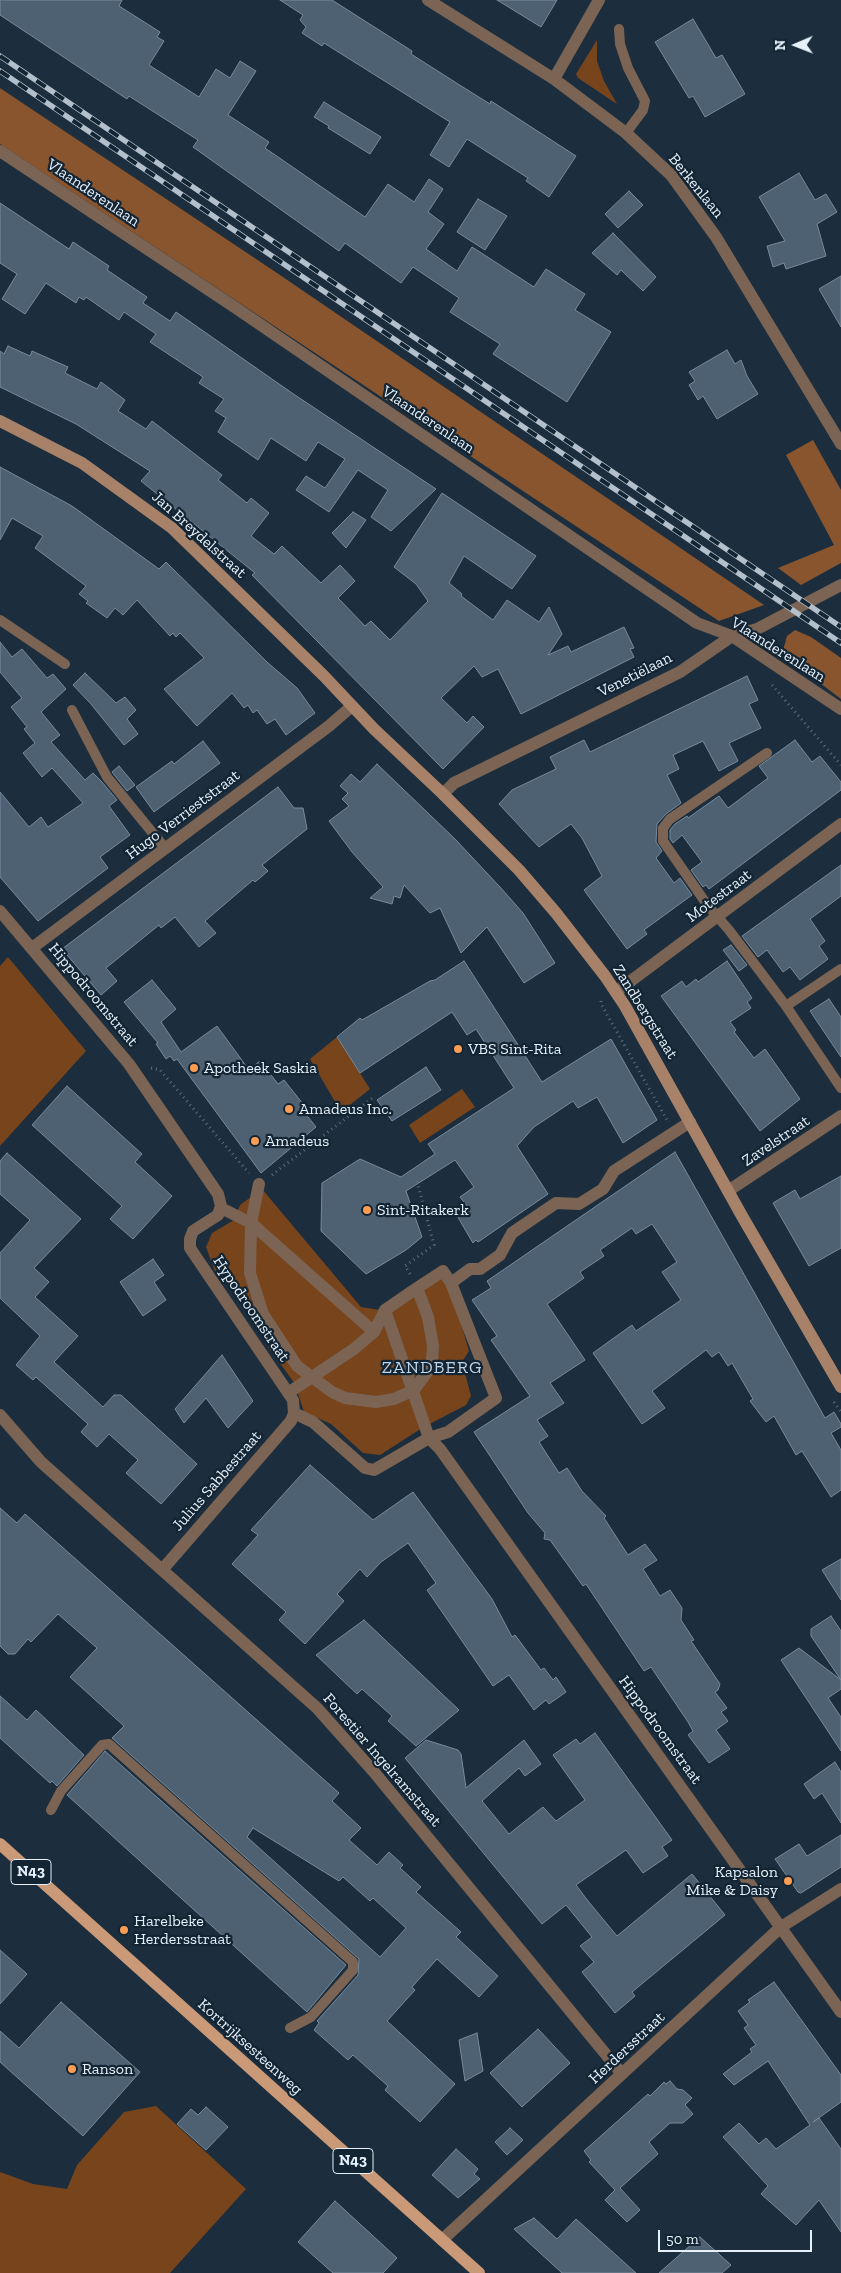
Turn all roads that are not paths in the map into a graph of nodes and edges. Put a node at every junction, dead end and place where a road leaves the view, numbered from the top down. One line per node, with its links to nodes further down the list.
1 (428, 0): 4 (street, Berkenlaan)
2 (599, 0): 4 (street)
3 (619, 29): 5 (lane)
4 (554, 79): 5 (street, Berkenlaan)
5 (626, 133): 8 (street, Berkenlaan)
6 (0, 150): 11 (street, Vlaanderenlaan)
7 (0, 421): 13 (street, Jan Breydelstraat)
8 (841, 444)
9 (841, 585): 11 (street, Venetiëlaan)
10 (0, 620): 12 (lane)
11 (732, 636): 15 (street, Vlaanderenlaan); 17 (street, Venetiëlaan)
12 (65, 664)
13 (352, 706): 17 (street, Zandbergstraat); 19 (street, Hugo Verrieststraat)
14 (72, 710): 19 (lane)
15 (841, 710)
16 (767, 753): 21 (lane)
17 (443, 794): 24 (street, Zandbergstraat)
18 (841, 824): 21 (street, Motestraat)
19 (165, 848): 22 (street, Hugo Verrieststraat)
20 (0, 911): 22 (street, Hippodroomstraat)
21 (718, 917): 24 (street, Motestraat); 25 (lane)
22 (32, 948): 31 (street, Hippodroomstraat)
23 (841, 969): 25 (lane)
24 (616, 992): 28 (street, Zandbergstraat)
25 (786, 1006): 26 (lane)
26 (841, 1088)
27 (841, 1116): 30 (street, Zavelstraat)
28 (690, 1122): 30 (street, Zandbergstraat); 33 (street)
29 (259, 1184): 32 (street)
30 (728, 1192): 38 (street, Zandbergstraat)
31 (221, 1208): 32 (street); 40 (street, Hypodroomstraat)
32 (251, 1223): 36 (street); 37 (street)
33 (451, 1283): 34 (street); 43 (street)
34 (417, 1288): 35 (street); 39 (street)
35 (385, 1310): 36 (street); 39 (street)
36 (374, 1332): 37 (street)
37 (310, 1378): 39 (street); 40 (street)
38 (841, 1387)
39 (414, 1390): 43 (street)
40 (288, 1393): 41 (street, Hypodroomstraat)
41 (294, 1413): 43 (street); 44 (street, Julius Sabbestraat)
42 (0, 1415): 44 (street, Forestier Ingelramstraat)
43 (429, 1438): 48 (street, Hippodroomstraat)
44 (162, 1570): 51 (street, Forestier Ingelramstraat)
45 (52, 1810): 50 (lane)
46 (0, 1844): 52 (main road, Kortrijksesteenweg / N43)
47 (841, 1889): 48 (street, Herdersstraat)
48 (781, 1927): 49 (street, Hippodroomstraat); 51 (street, Herdersstraat)
49 (841, 2012)
50 (290, 2028)
51 (622, 2074): 52 (street, Herdersstraat)
52 (442, 2240): 53 (main road, Kortrijksesteenweg / N43)
53 (479, 2273)

